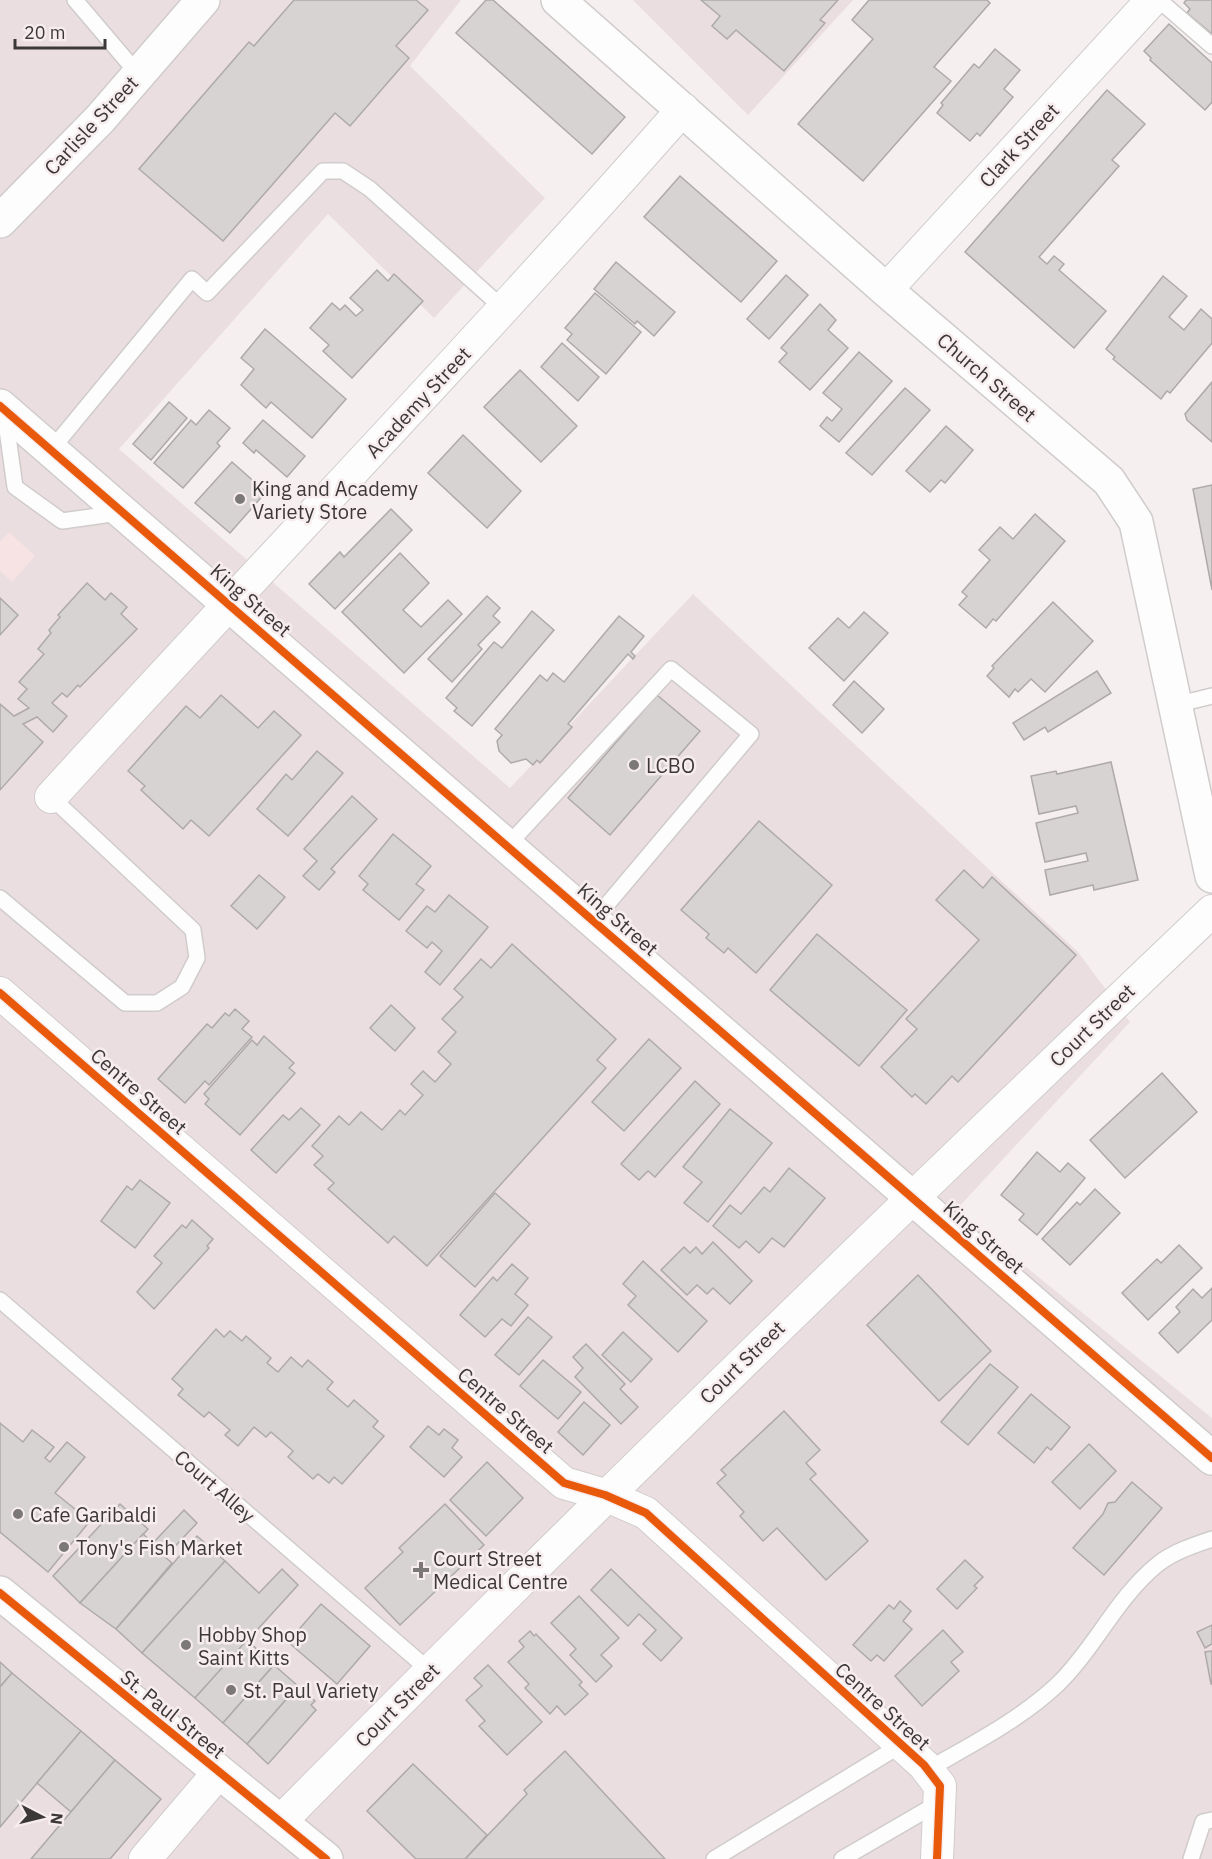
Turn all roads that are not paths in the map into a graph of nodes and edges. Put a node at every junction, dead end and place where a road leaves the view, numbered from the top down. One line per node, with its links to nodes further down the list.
1 (75, 0): 7 (lane)
2 (203, 0): 7 (street, Carlisle Street)
3 (558, 0): 8 (street, Church Street)
4 (1152, 0): 10 (street, Clark Street)
5 (1159, 0): 6 (lane)
6 (1212, 46)
7 (138, 74): 9 (street, Carlisle Street)
8 (683, 109): 10 (street, Church Street); 11 (street, Academy Street)
9 (0, 221)
10 (886, 290): 17 (street, Church Street)
11 (505, 309): 13 (lane); 15 (street, Academy Street)
12 (2, 407): 13 (street, King Street); 14 (lane)
13 (51, 450): 14 (street, King Street)
14 (124, 513): 15 (street, King Street)
15 (229, 603): 18 (street, Academy Street); 19 (street, King Street)
16 (1212, 696): 17 (lane)
17 (1175, 705): 20 (street, Church Street)
18 (51, 797): 21 (lane)
19 (508, 845): 23 (street, King Street); 23 (lane)
20 (1212, 876)
21 (0, 898)
22 (1212, 911): 25 (street, Court Street)
23 (594, 920): 25 (street, King Street)
24 (0, 993): 28 (street, Centre Street)
25 (912, 1196): 27 (street, King Street); 28 (street, Court Street)
26 (0, 1300): 31 (lane, Court Alley)
27 (1212, 1458)
28 (605, 1495): 31 (street, Court Street); 32 (street, Centre Street)
29 (1212, 1539): 33 (lane)
30 (0, 1593): 34 (street, St. Paul Street)
31 (430, 1671): 37 (street, Court Street)
32 (901, 1745): 33 (street, Centre Street); 40 (lane)
33 (927, 1770): 35 (street, Centre Street)
34 (219, 1772): 37 (street, St. Paul Street); 38 (street)
35 (940, 1802): 41 (lane); 42 (street, Centre Street)
36 (1212, 1820): 43 (lane)
37 (280, 1822): 39 (street, St. Paul Street)
38 (145, 1859)
39 (326, 1859)
40 (714, 1859)
41 (842, 1859)
42 (937, 1859)
43 (1191, 1859)

